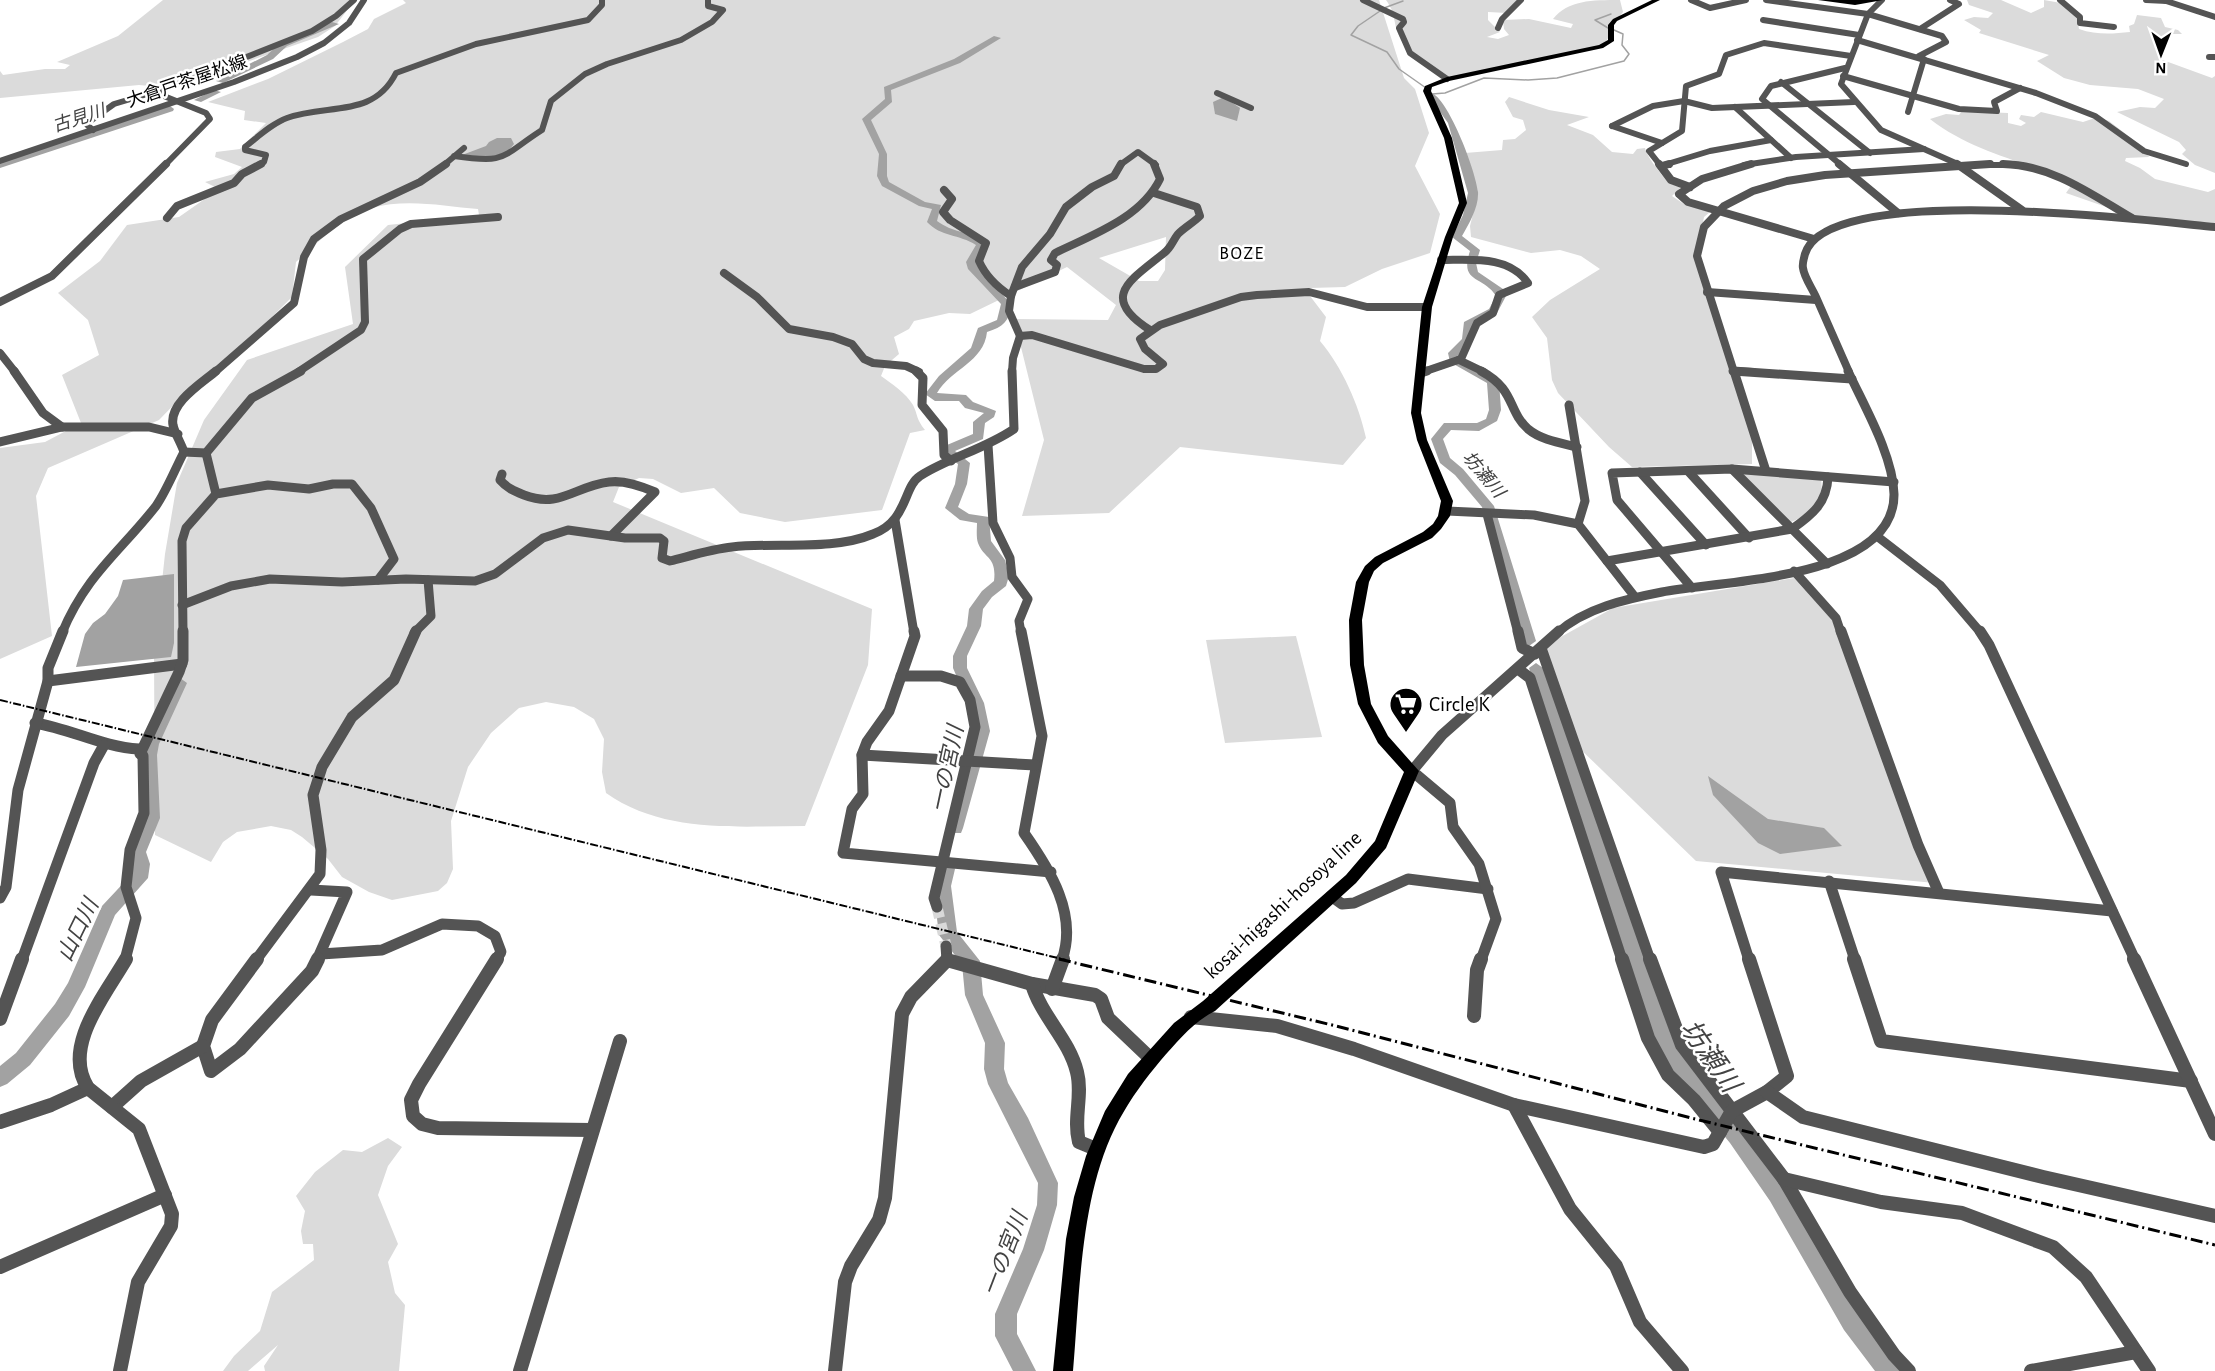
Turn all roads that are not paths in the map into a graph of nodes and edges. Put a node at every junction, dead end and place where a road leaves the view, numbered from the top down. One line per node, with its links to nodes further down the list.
1 (354, 0): 31 (street)
2 (364, 0): 34 (street, 大倉戸茶屋松線)
3 (602, 0): 63 (street)
4 (708, 0): 49 (street)
5 (1363, 0): 28 (street)
6 (1521, 0): 21 (street)
7 (1657, 0): 28 (main road)
8 (1689, 0): 9 (street)
9 (1746, 0)
10 (1766, 0): 17 (street)
11 (1827, 0): 12 (main road)
12 (1881, 0): 17 (street)
13 (1950, 0): 22 (street)
14 (2060, 0): 20 (street)
15 (2146, 0): 16 (street)
16 (2165, 1): 18 (street)
17 (1868, 15): 22 (street); 23 (street)
18 (2215, 18)
19 (1763, 20): 23 (street)
20 (2114, 27)
21 (1498, 28)
22 (1920, 29): 25 (street)
23 (1858, 37): 24 (street); 25 (street)
24 (1851, 56): 26 (street); 35 (street)
25 (1921, 57): 30 (street); 33 (street)
26 (1845, 68): 27 (street); 29 (street)
27 (1843, 76): 33 (street); 36 (street)
28 (1447, 79): 67 (main road)
29 (1781, 82): 37 (street); 38 (street)
30 (2020, 88): 33 (street); 52 (street)
31 (154, 92): 34 (street); 42 (street)
32 (1217, 93): 40 (street)
33 (1912, 96): 41 (street)
34 (178, 101): 42 (street, 大倉戸茶屋松線); 73 (street)
35 (1684, 101): 39 (street); 44 (street); 44 (street)
36 (1854, 102): 37 (street); 46 (street)
37 (1810, 104): 38 (street); 47 (street)
38 (1771, 106): 39 (street); 48 (street)
39 (1735, 107): 43 (street)
40 (1251, 108)
41 (1908, 112)
42 (91, 129): 51 (street, 大倉戸茶屋松線)
43 (1771, 140): 50 (street); 53 (street)
44 (1662, 143): 53 (street)
45 (464, 148): 49 (street)
46 (1924, 149): 47 (street); 54 (street)
47 (1870, 153): 48 (street)
48 (1829, 154): 50 (street); 55 (street)
49 (454, 156): 84 (street)
50 (1791, 158): 56 (street)
51 (0, 159)
52 (2186, 164)
53 (1662, 166): 56 (street)
54 (1964, 167): 55 (street); 59 (street); 64 (street)
55 (1850, 173): 60 (street); 61 (street)
56 (1690, 187): 60 (street)
57 (944, 190): 71 (street)
58 (1154, 193): 69 (street); 69 (street); 75 (street)
59 (2022, 210): 61 (street); 64 (street)
60 (1718, 211): 66 (street); 70 (street)
61 (1898, 213): 66 (street)
62 (498, 217): 89 (street)
63 (167, 218)
64 (2135, 220): 65 (street)
65 (2215, 227)
66 (1814, 239): 72 (street)
67 (1441, 260): 74 (main road); 78 (street)
68 (724, 273): 90 (street)
69 (1015, 287): 71 (street)
70 (1707, 292): 72 (street); 79 (street)
71 (1011, 296): 76 (street)
72 (1816, 300): 81 (street)
73 (0, 302)
74 (1426, 307): 75 (street); 80 (main road)
75 (1150, 330): 76 (street)
76 (1020, 336): 86 (street)
77 (0, 353): 83 (street)
78 (1459, 360): 80 (street); 87 (street)
79 (1733, 371): 81 (street); 93 (street)
80 (1420, 373): 99 (main road)
81 (1852, 379): 97 (street)
82 (1569, 405): 87 (street)
83 (62, 427): 84 (street); 85 (street)
84 (178, 434): 88 (street)
85 (0, 442)
86 (988, 445): 90 (street); 127 (street)
87 (1577, 447): 102 (street)
88 (184, 452): 89 (street); 121 (street)
89 (206, 453): 98 (street)
90 (951, 460): 101 (street)
91 (1732, 470): 92 (street); 93 (street); 103 (street)
92 (1688, 471): 94 (street); 106 (street)
93 (1766, 471): 96 (street)
94 (1640, 472): 107 (street); 108 (street)
95 (502, 474): 104 (street)
96 (1828, 477): 97 (street); 103 (street)
97 (1894, 482): 105 (street)
98 (216, 494): 112 (street); 116 (street)
99 (1447, 511): 100 (street); 128 (main road)
100 (1487, 514): 102 (street); 117 (street)
101 (895, 520): 104 (street); 120 (street)
102 (1578, 524): 109 (street)
103 (1792, 529): 106 (street); 110 (street)
104 (611, 536): 113 (street)
105 (1878, 537): 110 (street); 138 (street)
106 (1749, 538): 107 (street)
107 (1706, 545): 108 (street)
108 (1662, 552): 109 (street); 114 (street)
109 (1607, 561): 115 (street)
110 (1827, 564): 111 (street)
111 (1794, 571): 114 (street); 134 (street)
112 (378, 580): 113 (street); 116 (street)
113 (428, 580): 133 (street)
114 (1692, 588): 115 (street)
115 (1635, 597): 117 (street)
116 (182, 605): 118 (street)
117 (1538, 651): 119 (street); 153 (street)
118 (182, 664): 121 (street); 124 (street)
119 (1518, 669): 128 (street); 153 (street)
120 (901, 676): 125 (street); 126 (street)
121 (48, 681): 122 (street)
122 (35, 723): 123 (street); 136 (street)
123 (104, 745): 124 (street); 144 (street)
124 (140, 754): 149 (street)
125 (862, 755): 126 (street); 129 (street)
126 (968, 762): 127 (street); 129 (street)
127 (1035, 765): 130 (street)
128 (1412, 771): 132 (street); 135 (main road, kosai-higashi-hosoya line)
129 (942, 861): 130 (street); 137 (street)
130 (1051, 872): 141 (street)
131 (1829, 881): 134 (street); 148 (street); 150 (street)
132 (1488, 889): 135 (street); 142 (street)
133 (311, 890): 139 (street); 146 (street)
134 (1939, 893): 138 (street)
135 (1331, 896): 143 (main road, kosai-higashi-hosoya line)
136 (0, 898)
137 (938, 907)
138 (2112, 911): 148 (street)
139 (321, 954): 146 (street); 155 (street)
140 (1032, 984): 141 (street); 157 (street); 165 (street)
141 (1052, 989): 147 (street)
142 (1474, 1016)
143 (1191, 1017): 147 (main road, kosai-higashi-hosoya line); 151 (street)
144 (0, 1019)
145 (620, 1041): 155 (street)
146 (203, 1046): 152 (street)
147 (1150, 1058): 157 (main road, kosai-higashi-hosoya line)
148 (2191, 1081): 156 (street)
149 (88, 1088): 152 (street); 154 (street)
150 (1767, 1092): 153 (street); 160 (street)
151 (1514, 1105): 153 (street); 167 (street)
152 (112, 1107): 159 (street)
153 (1726, 1121): 158 (street)
154 (0, 1122)
155 (592, 1130): 164 (street)
156 (2215, 1134)
157 (1096, 1149): 166 (main road, kosai-higashi-hosoya line)
158 (1784, 1179): 162 (street); 168 (street)
159 (165, 1195): 161 (street); 163 (street)
160 (2215, 1216)
161 (0, 1267)
162 (2136, 1352): 169 (street); 170 (street)
163 (120, 1371)
164 (520, 1371)
165 (835, 1371)
166 (1063, 1371)
167 (1682, 1371)
168 (1909, 1371)
169 (2031, 1371)
170 (2149, 1371)

